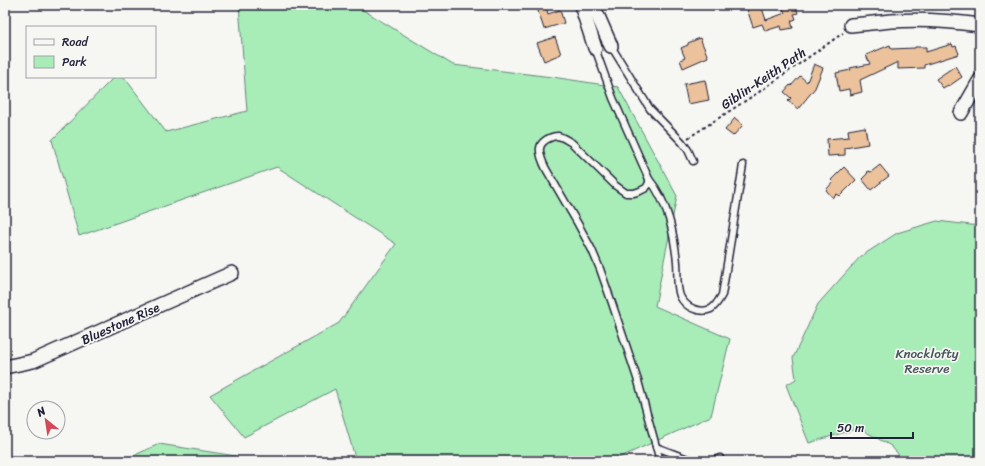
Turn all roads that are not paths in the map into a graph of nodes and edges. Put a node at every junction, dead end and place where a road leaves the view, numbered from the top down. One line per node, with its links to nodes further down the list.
1 (581, 5): 6 (street)
2 (593, 5): 5 (street)
3 (852, 25): 4 (street)
4 (980, 25)
5 (611, 46): 9 (lane)
6 (595, 48): 11 (lane)
7 (980, 80): 8 (street)
8 (961, 113)
9 (693, 161)
10 (743, 165): 11 (lane)
11 (649, 179): 14 (lane)
12 (232, 273): 13 (street, Bluestone Rise)
13 (5, 367)
14 (656, 448): 16 (lane); 17 (lane)
15 (720, 458): 18 (lane)
16 (660, 461)
17 (692, 461)
18 (714, 461)

